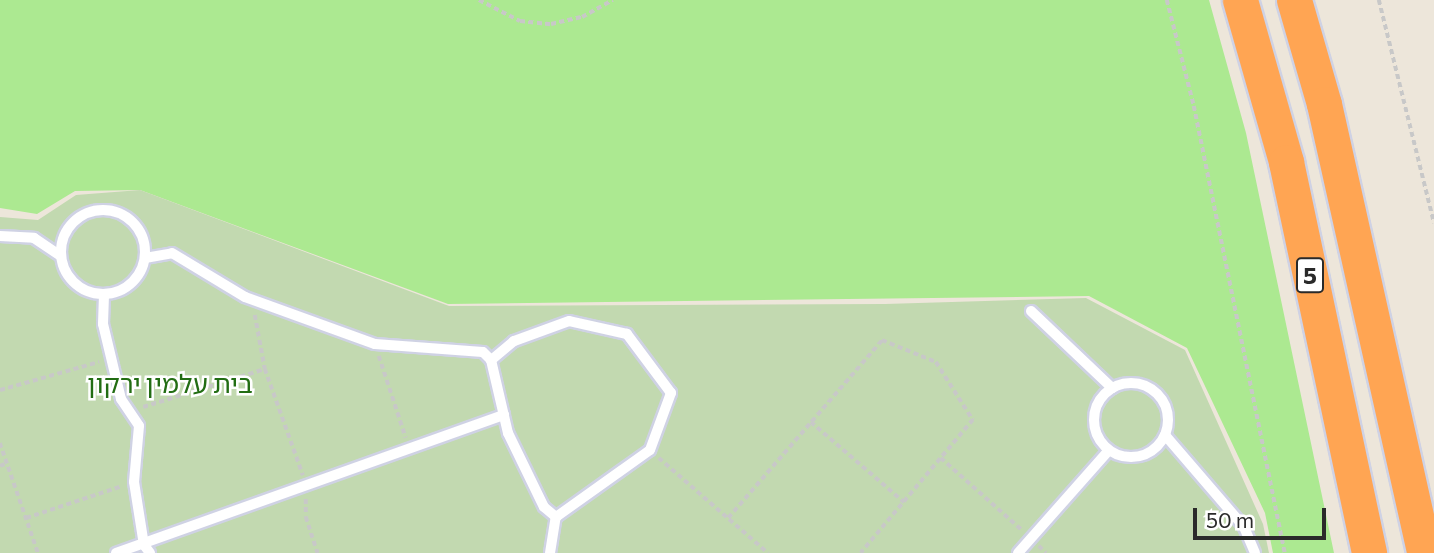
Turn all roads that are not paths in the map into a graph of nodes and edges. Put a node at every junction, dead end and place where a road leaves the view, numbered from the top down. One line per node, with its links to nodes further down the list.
1 (1240, 0): 19 (highway, 5)
2 (1294, 0): 20 (highway, 5)
3 (0, 236): 4 (lane)
4 (61, 256): 5 (lane); 6 (lane)
5 (145, 258): 6 (lane); 8 (lane)
6 (104, 295): 14 (lane)
7 (1031, 312): 9 (lane)
8 (491, 360): 10 (lane); 13 (lane)
9 (1112, 388): 11 (lane); 12 (lane)
10 (504, 415): 13 (lane); 14 (lane)
11 (1164, 435): 12 (lane); 18 (lane)
12 (1109, 450): 17 (lane)
13 (556, 517): 16 (lane)
14 (147, 549): 15 (lane)
15 (117, 553)
16 (550, 553)
17 (1018, 553)
18 (1255, 553)
19 (1369, 553)
20 (1424, 553)

